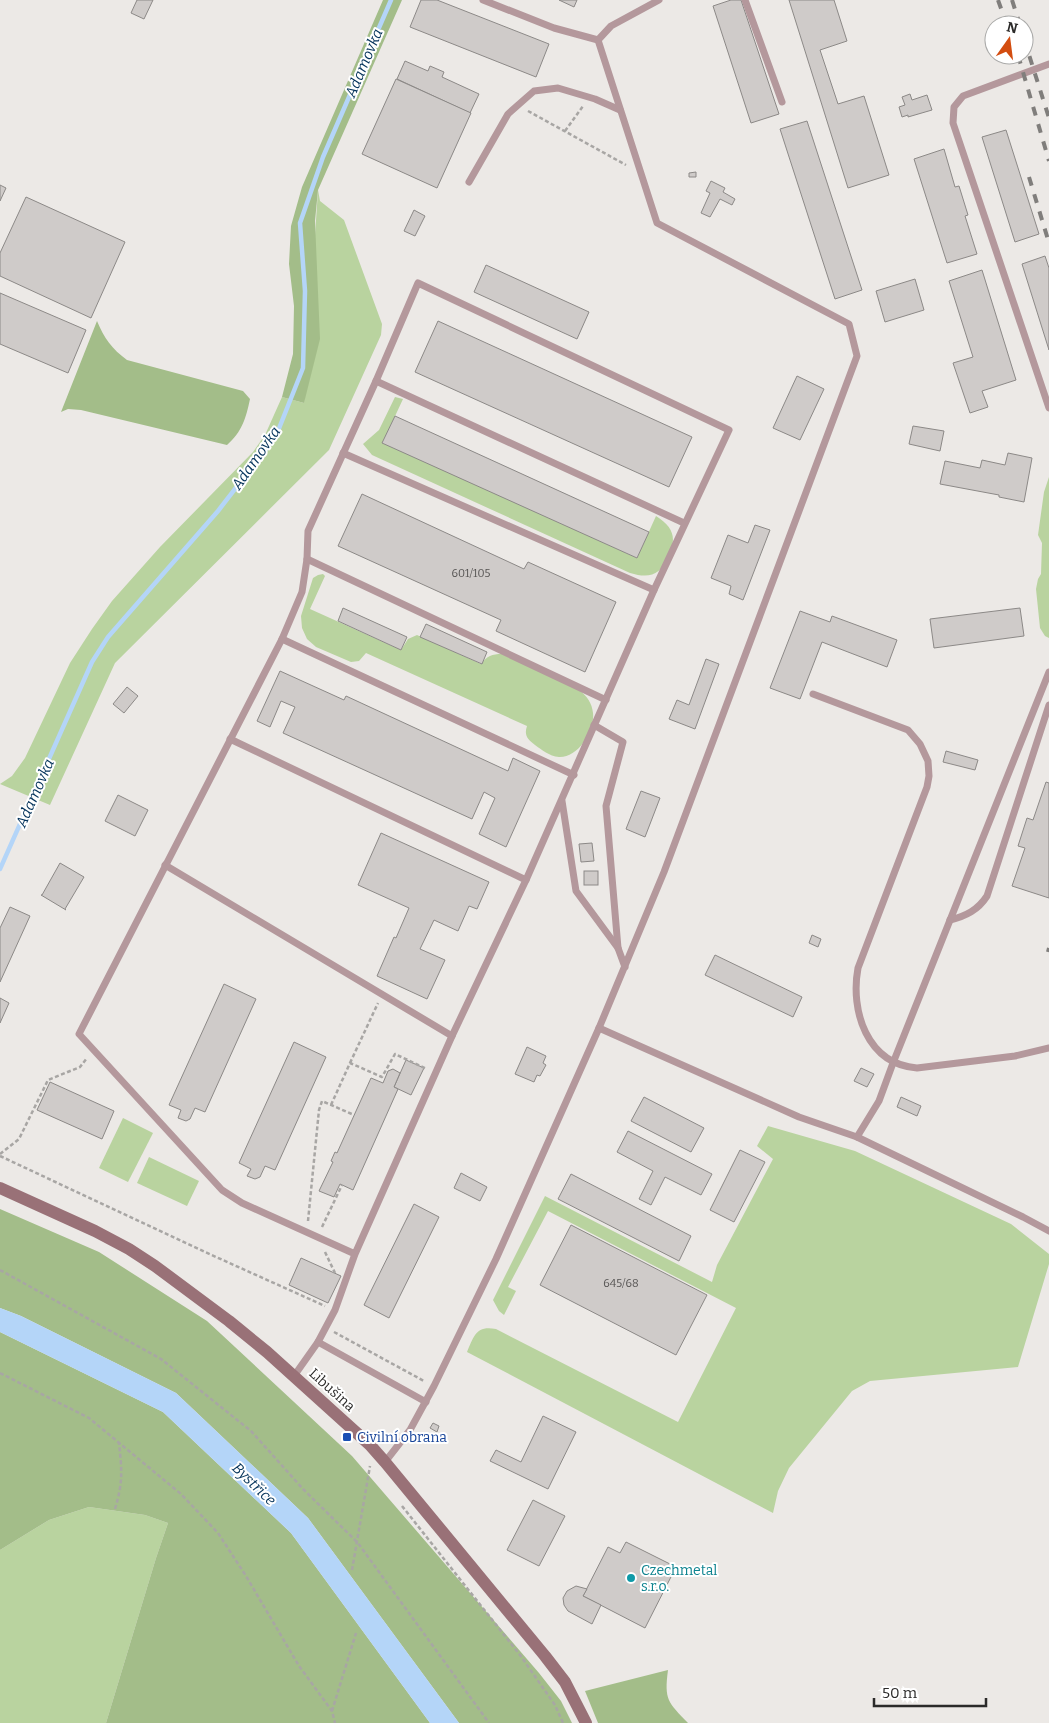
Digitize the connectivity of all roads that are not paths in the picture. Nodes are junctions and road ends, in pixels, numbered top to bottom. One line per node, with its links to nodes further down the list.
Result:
1 (483, 0): 4 (lane)
2 (659, 0): 4 (lane)
3 (745, 0): 6 (lane)
4 (598, 40): 7 (lane)
5 (1049, 64): 10 (lane)
6 (782, 102)
7 (620, 110): 8 (lane); 28 (lane)
8 (470, 182)
9 (376, 380): 11 (lane); 12 (lane); 12 (lane)
10 (1049, 408)
11 (343, 453): 13 (lane); 14 (lane)
12 (684, 523): 14 (lane)
13 (307, 559): 15 (lane); 18 (lane)
14 (654, 590): 18 (lane)
15 (282, 639): 21 (lane); 22 (lane)
16 (1049, 672): 26 (lane)
17 (813, 694): 32 (lane)
18 (606, 700): 20 (lane)
19 (1049, 705): 26 (lane)
20 (594, 725): 22 (lane); 27 (lane)
21 (230, 739): 24 (lane); 25 (lane)
22 (574, 775): 23 (lane)
23 (562, 800): 25 (lane); 27 (lane)
24 (165, 864): 30 (lane); 36 (lane)
25 (526, 880): 30 (lane)
26 (950, 920): 32 (lane)
27 (618, 948): 28 (lane)
28 (625, 967): 29 (lane)
29 (600, 1028): 33 (lane); 39 (lane)
30 (452, 1036): 36 (lane)
31 (1049, 1048): 32 (lane)
32 (893, 1063): 33 (lane)
33 (856, 1137): 35 (lane)
34 (0, 1188): 38 (street, Libušina)
35 (1049, 1231)
36 (354, 1254): 37 (lane)
37 (318, 1342): 38 (lane); 39 (lane)
38 (294, 1376): 40 (street, Libušina)
39 (426, 1402): 40 (lane)
40 (385, 1462): 41 (street, Libušina)
41 (586, 1723)

